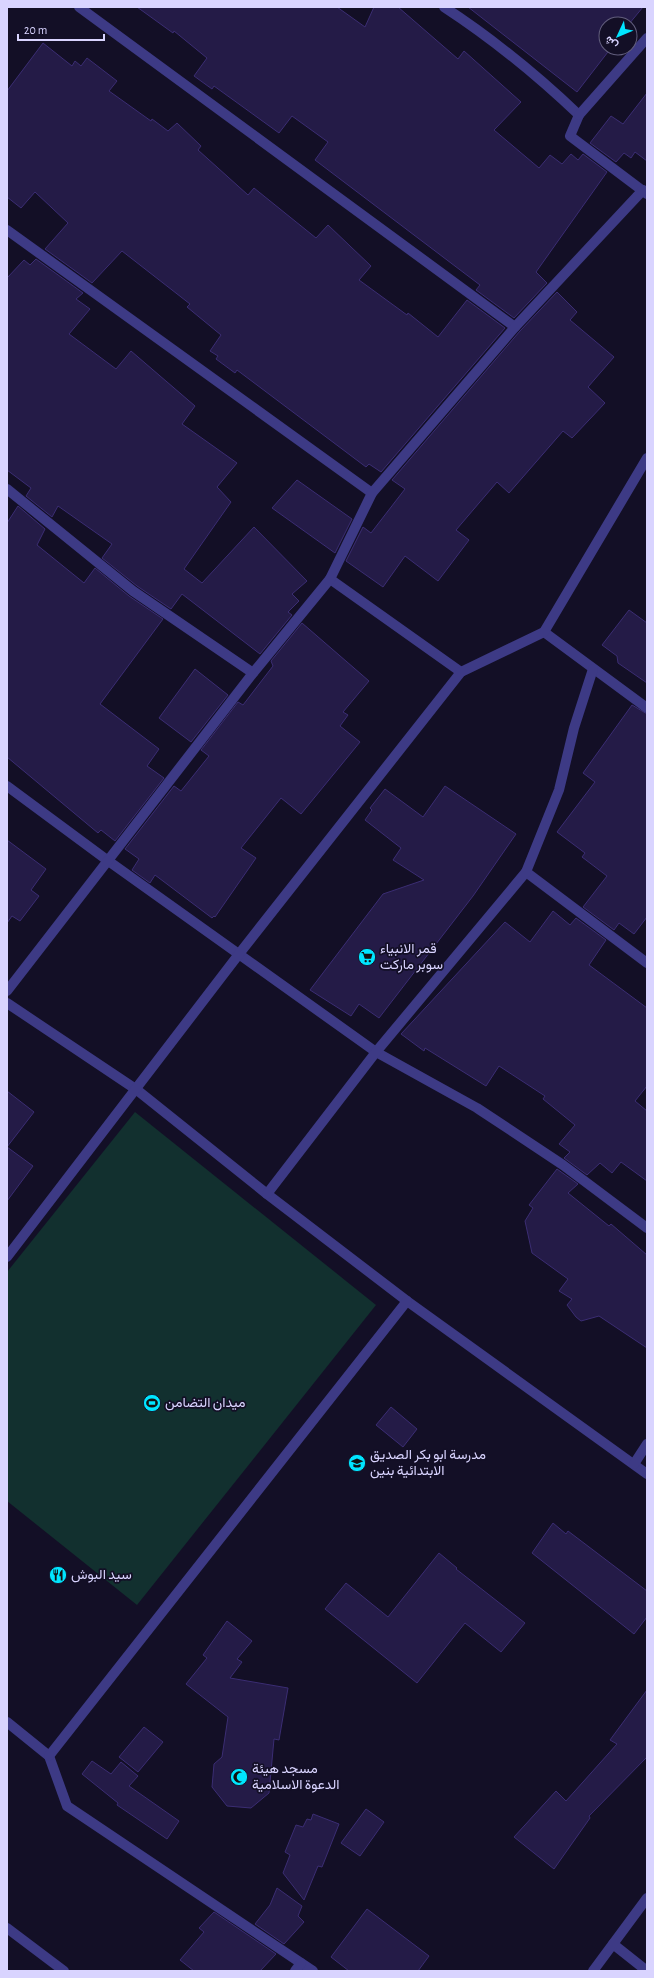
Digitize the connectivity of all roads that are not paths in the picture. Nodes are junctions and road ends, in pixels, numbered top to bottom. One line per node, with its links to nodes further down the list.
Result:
1 (79, 7): 7 (street)
2 (444, 7): 4 (street)
3 (647, 38): 4 (street)
4 (579, 115): 5 (street)
5 (645, 192): 7 (street)
6 (7, 230): 10 (street)
7 (515, 327): 10 (street)
8 (647, 458): 12 (street)
9 (7, 489): 15 (street)
10 (372, 493): 11 (street)
11 (330, 579): 14 (street); 15 (street)
12 (544, 632): 13 (street); 14 (street)
13 (593, 670): 16 (street); 19 (street)
14 (460, 672): 20 (street)
15 (253, 673): 18 (street)
16 (647, 708)
17 (7, 786): 18 (street)
18 (107, 860): 20 (street); 22 (street)
19 (526, 872): 21 (street); 24 (street)
20 (240, 954): 24 (street); 25 (street)
21 (647, 963)
22 (7, 991)
23 (7, 1004): 25 (street)
24 (376, 1052): 26 (street); 27 (street)
25 (137, 1090): 26 (street); 28 (street)
26 (267, 1194): 29 (street)
27 (647, 1228)
28 (7, 1257)
29 (408, 1301): 31 (street); 34 (street)
30 (647, 1444): 31 (street)
31 (634, 1464): 32 (street)
32 (647, 1474)
33 (7, 1722): 34 (street)
34 (49, 1756): 38 (street)
35 (647, 1898): 37 (street)
36 (7, 1928): 39 (street)
37 (612, 1944): 41 (street); 42 (street)
38 (298, 1967): 40 (street)
39 (64, 1971)
40 (313, 1971)
41 (593, 1971)
42 (647, 1971)

